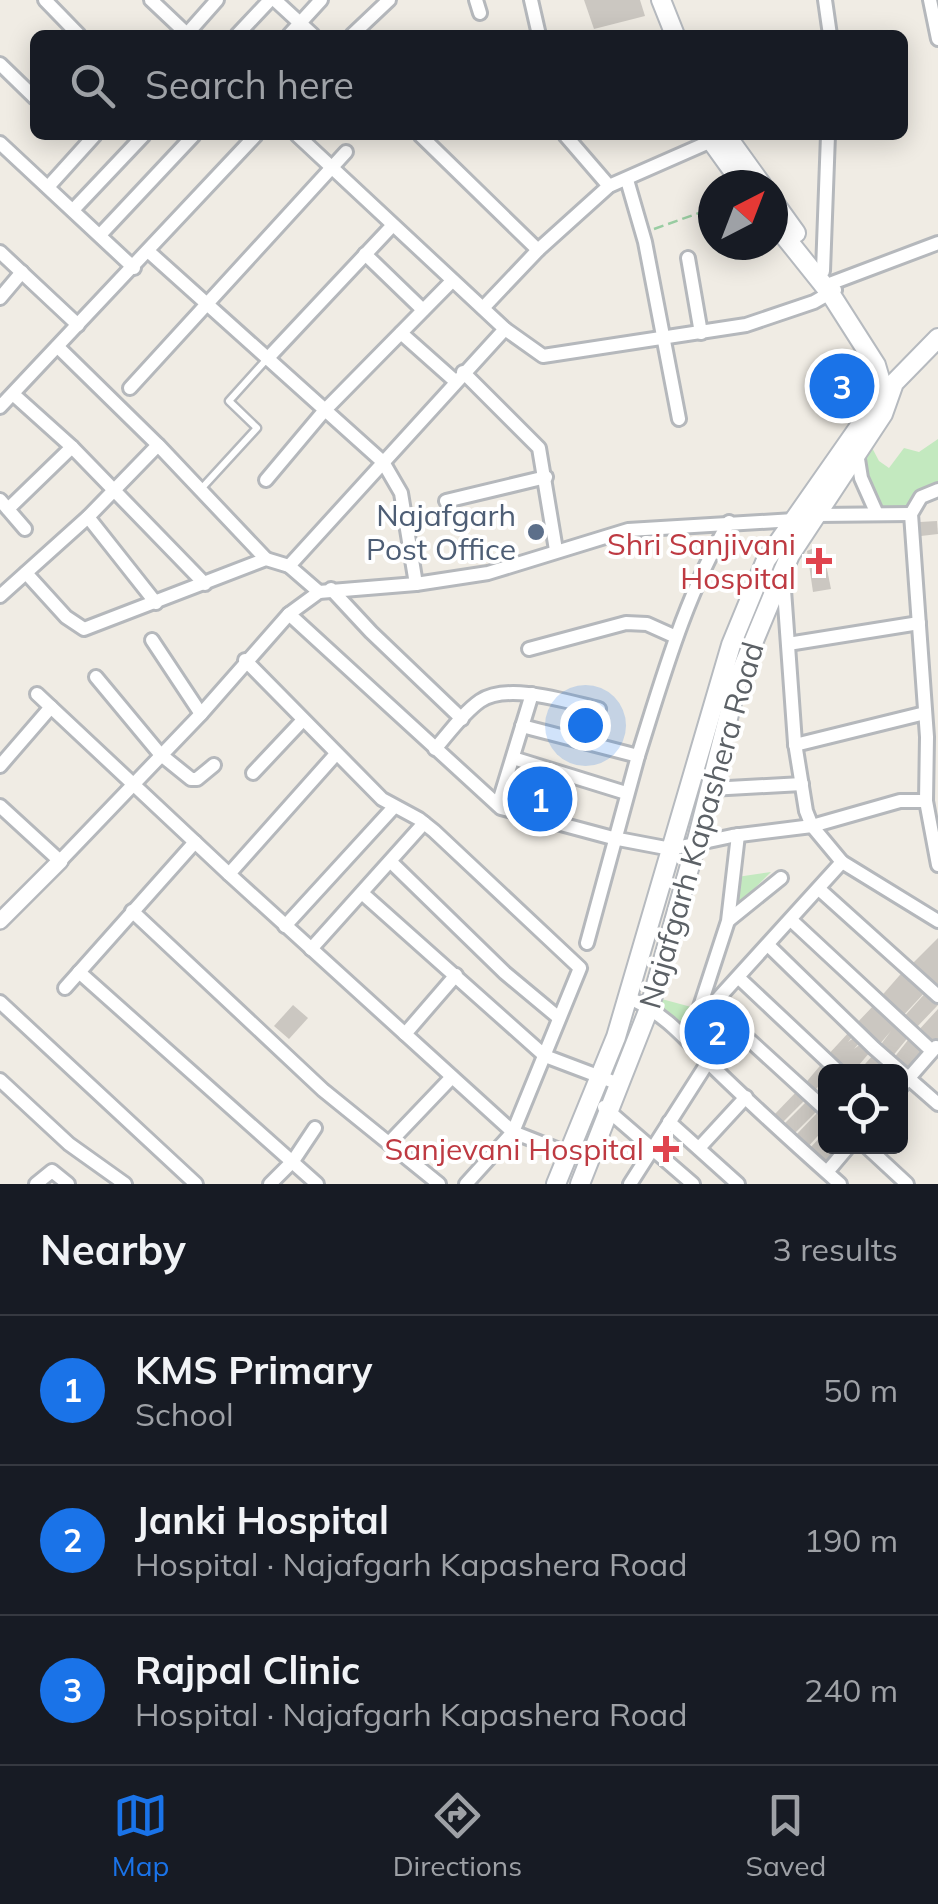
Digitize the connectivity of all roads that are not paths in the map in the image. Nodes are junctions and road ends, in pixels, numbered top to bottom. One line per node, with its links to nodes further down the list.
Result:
1 (44, 0): 14 (street)
2 (151, 0): 15 (street)
3 (217, 0): 16 (street)
4 (272, 0): 13 (street); 17 (street)
5 (321, 0): 13 (street)
6 (389, 0): 20 (street)
7 (531, 0): 21 (street)
8 (648, 0): 22 (main road)
9 (660, 0): 23 (main road)
10 (825, 0): 24 (street)
11 (930, 0): 12 (street)
12 (936, 20): 25 (street)
13 (300, 23): 18 (street); 19 (street)
14 (74, 30)
15 (182, 30)
16 (190, 30)
17 (242, 30)
18 (293, 30)
19 (308, 30)
20 (357, 30)
21 (539, 30)
22 (660, 30)
23 (672, 30)
24 (829, 30)
25 (938, 39)
26 (0, 64): 27 (street)
27 (30, 93)
28 (78, 140): 41 (street)
29 (91, 140): 41 (street)
30 (139, 140): 49 (street)
31 (189, 140): 52 (street)
32 (251, 140): 56 (street)
33 (302, 140): 43 (street)
34 (425, 140): 55 (street)
35 (569, 140): 47 (street)
36 (711, 140): 46 (street)
37 (719, 140): 44 (main road)
38 (720, 140): 45 (main road)
39 (828, 140): 63 (street)
40 (0, 143): 48 (street)
41 (85, 147): 48 (street)
42 (346, 152): 43 (street)
43 (332, 167): 51 (street); 65 (street)
44 (736, 170)
45 (748, 170)
46 (627, 180): 47 (street); 72 (street)
47 (609, 186): 55 (street)
48 (48, 187): 49 (street)
49 (73, 210): 52 (street)
50 (788, 223): 63 (main road)
51 (392, 226): 58 (street); 62 (street)
52 (100, 235): 60 (street)
53 (788, 238): 63 (main road)
54 (938, 243): 63 (street)
55 (538, 250): 66 (street)
56 (148, 251): 60 (street); 65 (street)
57 (0, 252): 61 (street)
58 (365, 254): 67 (street); 75 (street)
59 (688, 258): 71 (street)
60 (134, 268): 68 (street)
61 (22, 272): 64 (street); 68 (street)
62 (452, 281): 66 (street); 67 (street)
63 (830, 284): 71 (street); 77 (main road)
64 (0, 298)
65 (206, 304): 75 (street); 78 (street)
66 (482, 308): 69 (street)
67 (423, 310): 70 (street)
68 (78, 325): 74 (street)
69 (504, 329): 72 (street); 76 (street)
70 (401, 333): 76 (street); 80 (street)
71 (701, 333): 72 (street)
72 (666, 336): 81 (street)
73 (938, 338): 77 (main road)
74 (58, 347): 79 (street); 82 (street)
75 (267, 358): 80 (street); 90 (lane)
76 (459, 377): 85 (street); 86 (street)
77 (887, 383): 84 (main road, Najafgarh Kapashera Road); 97 (main road, Najafgarh Kapashera Road)
78 (130, 388)
79 (5, 399): 83 (street)
80 (324, 411): 85 (street); 87 (street)
81 (679, 419)
82 (158, 445): 88 (street); 90 (street)
83 (72, 447): 88 (street); 92 (street)
84 (857, 453): 93 (main road, Najafgarh Kapashera Road); 94 (street)
85 (383, 462): 102 (street); 106 (street)
86 (546, 478): 91 (street); 100 (street)
87 (266, 480)
88 (115, 490): 96 (street); 105 (street)
89 (938, 490): 95 (street)
90 (199, 491): 101 (street)
91 (446, 500)
92 (4, 504): 99 (street)
93 (818, 514): 94 (street); 103 (main road, Najafgarh Kapashera Road)
94 (878, 514): 95 (street)
95 (912, 514): 111 (street)
96 (88, 516): 104 (street); 109 (street)
97 (794, 520): 98 (street); 153 (main road, Najafgarh Kapashera Road)
98 (730, 522): 100 (street); 112 (street)
99 (25, 528)
100 (556, 550): 106 (street)
101 (266, 560): 102 (street); 105 (street)
102 (288, 566): 107 (street)
103 (782, 571): 114 (street); 141 (main road, Najafgarh Kapashera Road)
104 (26, 572): 108 (street); 109 (street)
105 (205, 584): 109 (street)
106 (416, 584): 107 (street)
107 (325, 590): 110 (street); 126 (street)
108 (0, 596)
109 (156, 603)
110 (289, 614): 118 (street); 131 (street)
111 (919, 623): 114 (street); 117 (street)
112 (676, 637): 115 (street); 134 (street)
113 (152, 640): 125 (street)
114 (788, 644): 130 (street)
115 (528, 649)
116 (938, 653): 117 (street)
117 (921, 654): 124 (street)
118 (246, 660): 125 (street); 127 (street)
119 (96, 677): 132 (street)
120 (37, 694): 122 (street)
121 (532, 694): 123 (street); 126 (street); 128 (street)
122 (51, 707): 136 (street); 139 (street)
123 (599, 710)
124 (926, 713): 129 (street); 130 (street)
125 (201, 714): 132 (street)
126 (462, 719): 131 (street)
127 (302, 720): 133 (street); 138 (street)
128 (522, 726): 134 (street); 135 (street)
129 (933, 737): 143 (street)
130 (795, 745): 140 (street)
131 (435, 748): 145 (street)
132 (160, 754): 137 (street); 139 (street)
133 (336, 754): 146 (street); 158 (street)
134 (638, 756): 142 (street)
135 (512, 758): 142 (street); 145 (street)
136 (0, 766)
137 (214, 766)
138 (253, 773)
139 (134, 783): 151 (street); 154 (street)
140 (802, 784): 141 (street); 148 (street)
141 (710, 790): 152 (main road, Najafgarh Kapashera Road)
142 (626, 792): 150 (street)
143 (926, 801): 148 (street); 157 (street)
144 (0, 806): 154 (street)
145 (498, 806): 150 (street)
146 (394, 807): 147 (street); 167 (street)
147 (424, 823): 155 (street); 180 (street)
148 (812, 826): 149 (street); 156 (street)
149 (738, 836): 152 (street); 165 (street)
150 (613, 838): 153 (street); 168 (street)
151 (195, 842): 158 (street); 162 (street)
152 (696, 844): 153 (street); 178 (main road, Najafgarh Kapashera Road)
153 (671, 849): 176 (main road, Najafgarh Kapashera Road)
154 (60, 861): 164 (street)
155 (391, 862): 161 (street); 180 (street)
156 (842, 862): 160 (street); 166 (street)
157 (938, 865)
158 (229, 874): 167 (street)
159 (780, 878): 165 (street)
160 (820, 889): 163 (street); 175 (street)
161 (362, 893): 170 (street); 172 (street)
162 (132, 911): 171 (street); 202 (street)
163 (791, 920): 169 (street); 183 (street)
164 (0, 921)
165 (728, 921): 181 (street)
166 (938, 921)
167 (285, 926): 170 (street)
168 (587, 943)
169 (768, 945): 173 (street); 187 (street)
170 (311, 949): 182 (street)
171 (79, 972): 174 (street); 208 (street)
172 (456, 975): 182 (street); 184 (street)
173 (739, 978): 179 (street); 186 (street)
174 (66, 988)
175 (938, 996)
176 (628, 997): 178 (street); 189 (main road, Najafgarh Kapashera Road)
177 (0, 1002): 214 (street)
178 (650, 1006): 181 (street); 192 (main road, Najafgarh Kapashera Road)
179 (714, 1008): 181 (street); 196 (street)
180 (559, 1018): 184 (street)
181 (689, 1031): 185 (street)
182 (405, 1034): 188 (street)
183 (935, 1048): 191 (street)
184 (545, 1056): 189 (street); 201 (street)
185 (708, 1062): 194 (street); 199 (street)
186 (830, 1064)
187 (885, 1064)
188 (452, 1076): 201 (street); 202 (street)
189 (600, 1076): 192 (street); 195 (main road, Najafgarh Kapashera Road)
190 (0, 1080): 213 (street)
191 (908, 1080)
192 (620, 1084): 198 (main road, Najafgarh Kapashera Road)
193 (908, 1086): 197 (street)
194 (746, 1097): 204 (street); 209 (street)
195 (590, 1102): 198 (street); 205 (main road, Najafgarh Kapashera Road)
196 (818, 1103)
197 (938, 1104)
198 (610, 1109): 203 (street); 220 (main road, Najafgarh Kapashera Road)
199 (669, 1122): 203 (street); 204 (street)
200 (315, 1128): 208 (street)
201 (513, 1132): 205 (street); 218 (street)
202 (389, 1143): 217 (street)
203 (652, 1147): 210 (street); 221 (street)
204 (699, 1148): 222 (street)
205 (569, 1154): 219 (main road, Najafgarh Kapashera Road)
206 (842, 1154): 209 (street)
207 (875, 1154): 224 (street)
208 (292, 1161): 215 (street); 216 (street)
209 (826, 1172): 223 (street)
210 (633, 1183)
211 (36, 1184): 212 (street)
212 (68, 1184)
213 (125, 1184)
214 (196, 1184)
215 (270, 1184)
216 (317, 1184)
217 (439, 1184)
218 (466, 1184)
219 (556, 1184)
220 (580, 1184)
221 (692, 1184)
222 (738, 1184)
223 (840, 1184)
224 (908, 1184)

